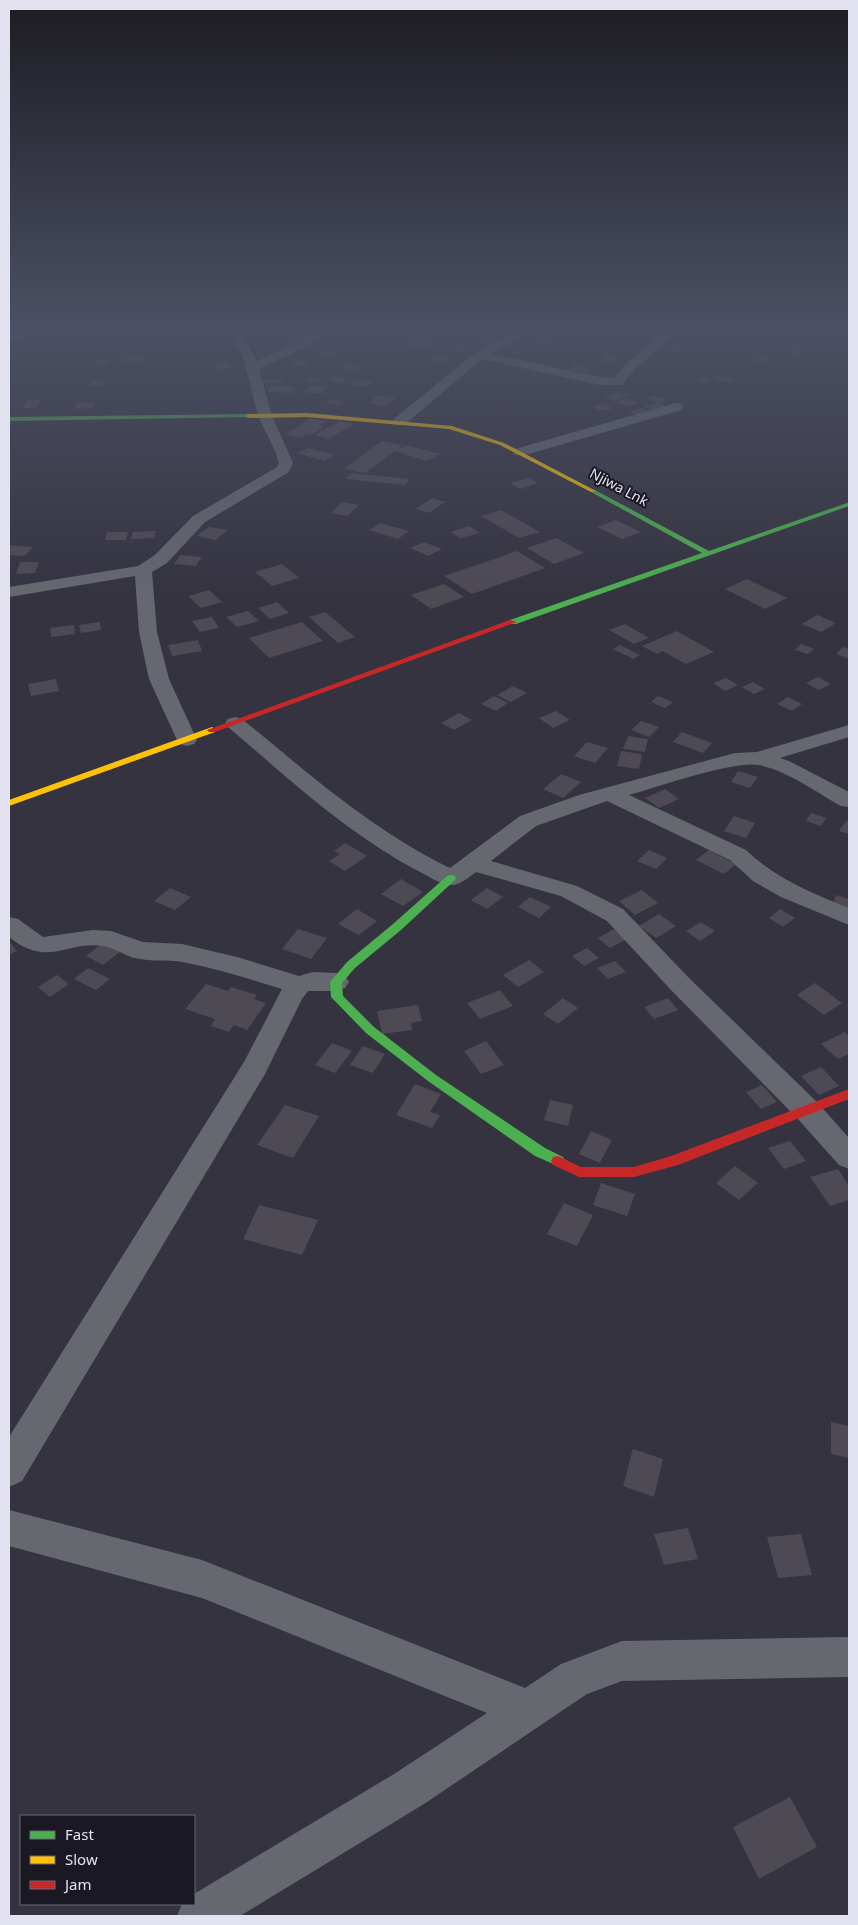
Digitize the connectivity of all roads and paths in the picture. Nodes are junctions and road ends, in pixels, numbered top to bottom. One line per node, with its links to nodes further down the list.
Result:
1 (409, 415): 5 (street)
2 (649, 415): 6 (street)
3 (265, 416): 4 (main road, Njiwa Lnk); 5 (main road, Njiwa Lnk); 9 (street)
4 (9, 419)
5 (400, 422): 6 (main road, Njiwa Lnk)
6 (520, 452): 8 (main road, Njiwa Lnk)
7 (849, 504): 8 (main road)
8 (709, 554): 11 (main road)
9 (143, 570): 10 (street); 13 (street)
10 (9, 592)
11 (235, 723): 13 (main road); 19 (street)
12 (849, 731): 14 (street)
13 (188, 740): 17 (main road)
14 (758, 758): 15 (street); 16 (street)
15 (610, 794): 18 (street); 20 (street)
16 (849, 801)
17 (9, 803)
18 (473, 864): 19 (street); 25 (street)
19 (451, 878): 22 (main road)
20 (849, 916)
21 (9, 925): 23 (street)
22 (336, 982): 23 (street); 25 (main road)
23 (299, 985): 27 (street)
24 (849, 1094): 25 (main road)
25 (807, 1110): 26 (street)
26 (849, 1157)
27 (9, 1468)
28 (9, 1528): 30 (street)
29 (849, 1657): 30 (street)
30 (528, 1709): 31 (street)
31 (199, 1916)

